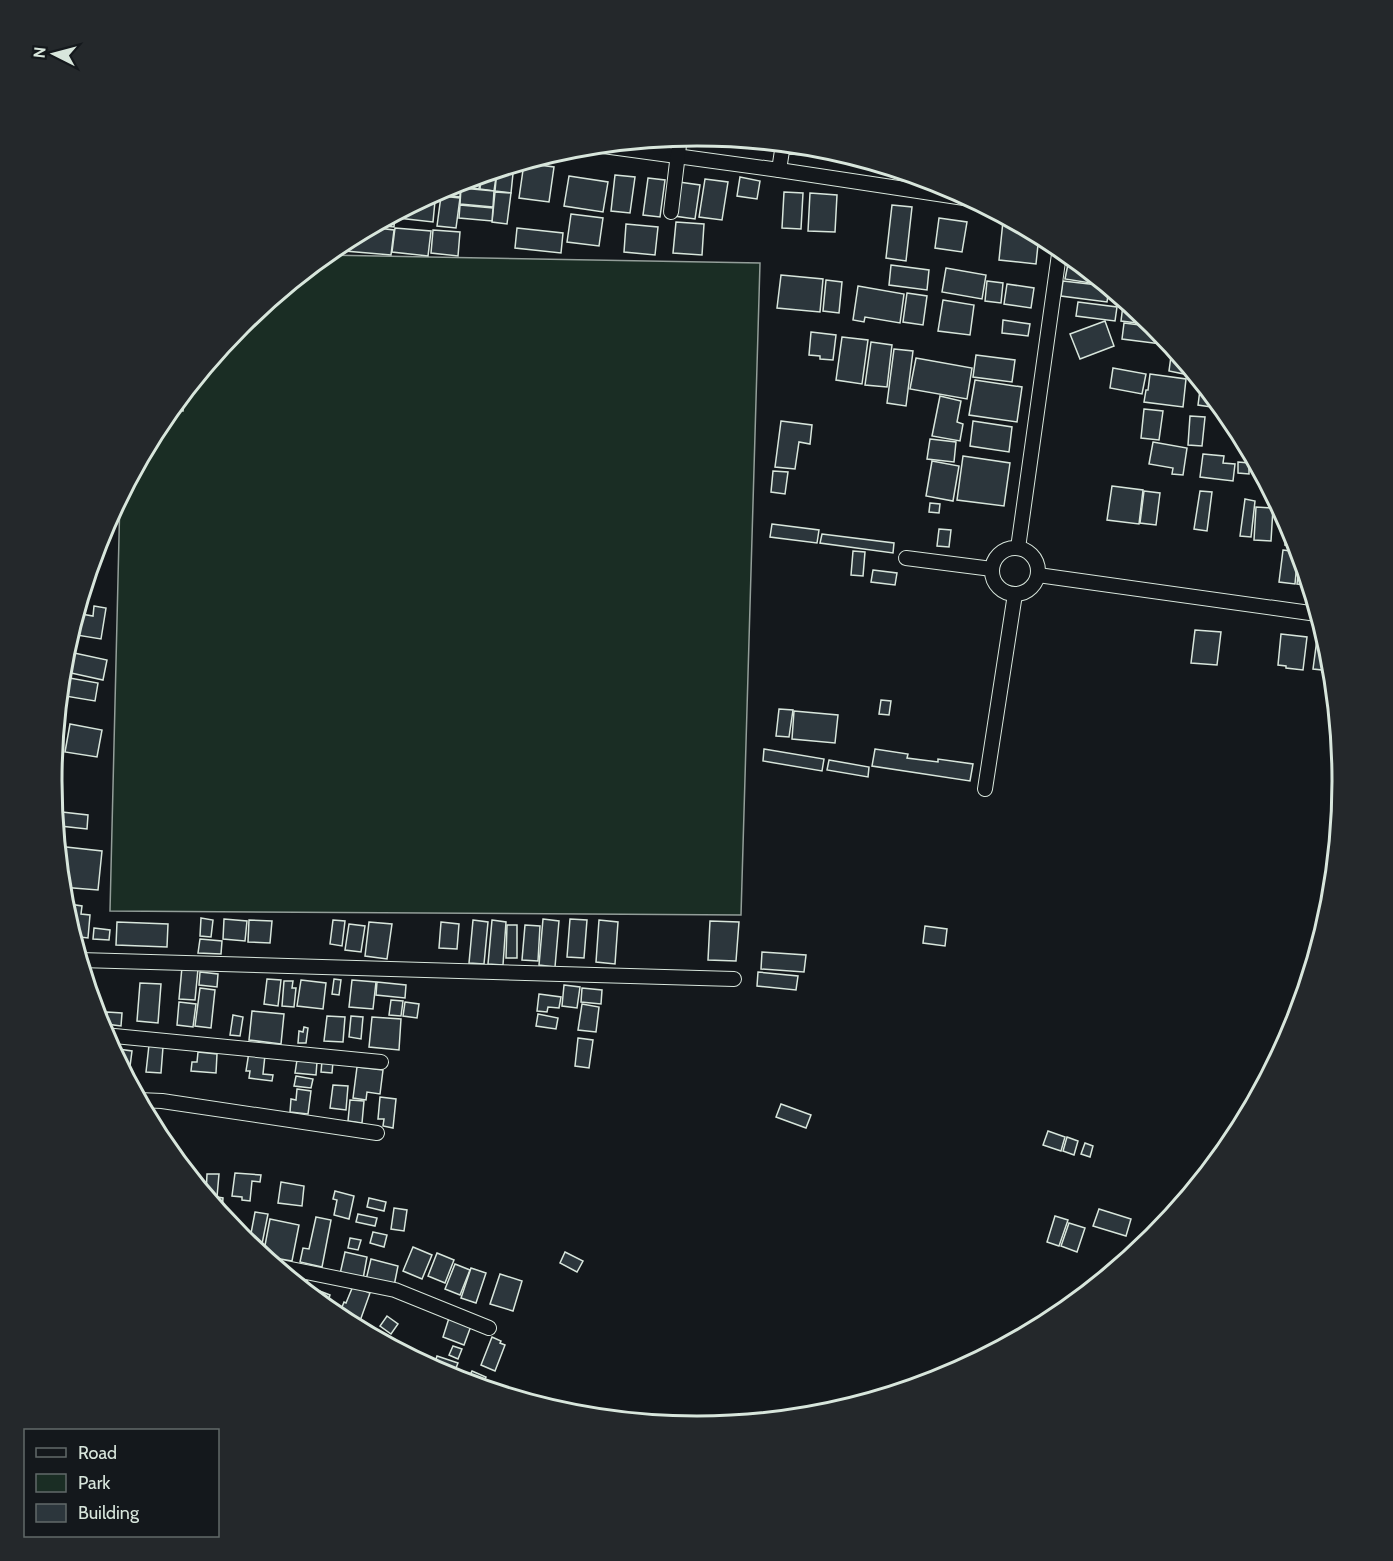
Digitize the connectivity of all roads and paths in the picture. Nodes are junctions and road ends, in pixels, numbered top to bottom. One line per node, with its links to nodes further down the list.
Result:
1 (679, 146): 4 (street)
2 (631, 149): 4 (street)
3 (782, 151): 5 (street)
4 (678, 155): 5 (street); 7 (street)
5 (779, 170): 6 (street)
6 (941, 194)
7 (671, 213)
8 (1058, 260): 9 (street)
9 (1018, 548): 11 (street); 12 (street)
10 (906, 558): 11 (street)
11 (992, 568): 13 (street)
12 (1038, 575): 13 (street); 14 (street)
13 (1015, 594): 15 (street)
14 (1309, 613)
15 (985, 789)
16 (88, 960): 17 (street)
17 (734, 979)
18 (116, 1036): 19 (street)
19 (381, 1062)
20 (149, 1100): 21 (street)
21 (377, 1133)
22 (292, 1269): 23 (street)
23 (489, 1328)

